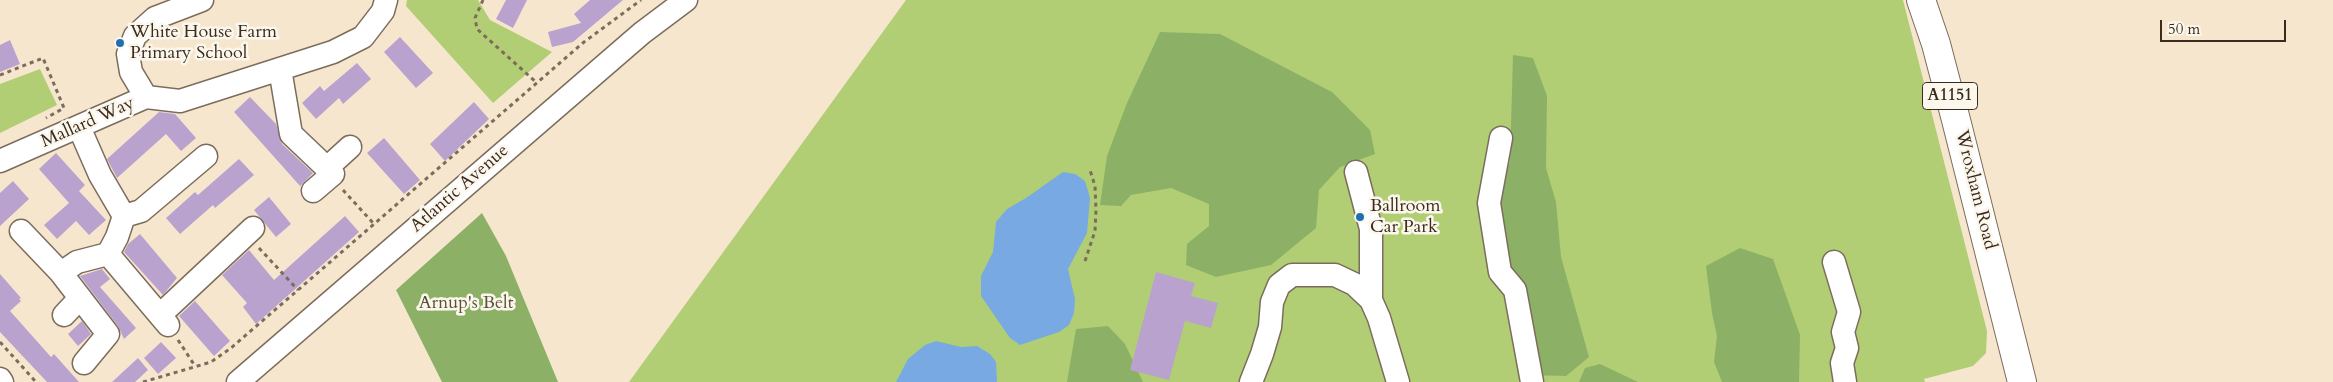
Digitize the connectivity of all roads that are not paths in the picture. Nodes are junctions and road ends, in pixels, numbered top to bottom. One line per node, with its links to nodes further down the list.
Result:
1 (202, 0): 6 (street)
2 (386, 0): 5 (street, Mallard Way)
3 (686, 0): 26 (street, Atlantic Avenue)
4 (1921, 0): 25 (main road, Wroxham Road / A1151)
5 (280, 69): 6 (street, Mallard Way); 12 (street)
6 (146, 97): 7 (street, Mallard Way)
7 (79, 127): 11 (street, Mallard Way); 15 (street)
8 (1501, 138): 29 (street)
9 (350, 147): 12 (street)
10 (206, 156): 15 (street)
11 (0, 161)
12 (329, 172): 14 (street)
13 (1356, 172): 22 (street)
14 (314, 191)
15 (124, 216): 18 (street)
16 (21, 231): 20 (street)
17 (250, 231): 18 (street)
18 (108, 254): 20 (street)
19 (1834, 262): 30 (street)
20 (61, 273): 21 (street)
21 (80, 298): 23 (street); 24 (street)
22 (1372, 300): 27 (street); 28 (street)
23 (64, 315)
24 (84, 363)
25 (2017, 380)
26 (238, 382)
27 (1251, 382)
28 (1398, 382)
29 (1532, 382)
30 (1845, 382)

